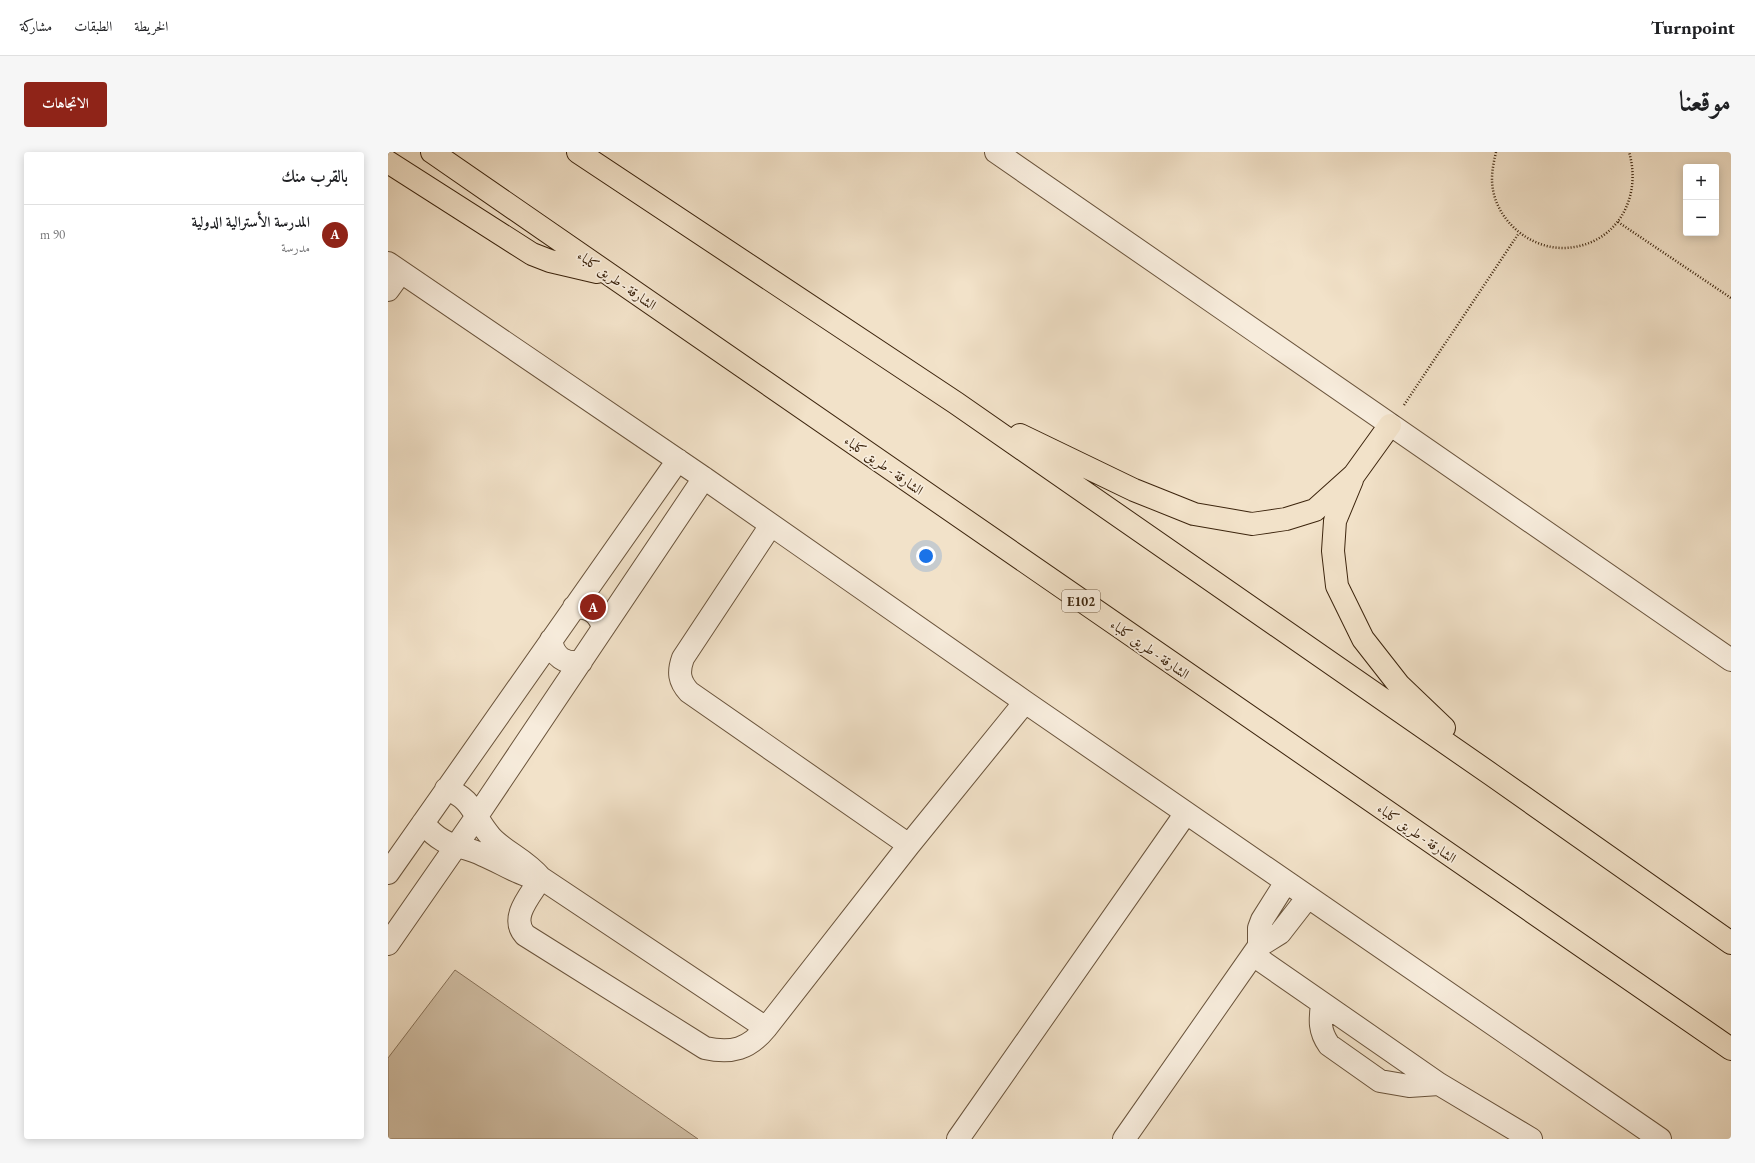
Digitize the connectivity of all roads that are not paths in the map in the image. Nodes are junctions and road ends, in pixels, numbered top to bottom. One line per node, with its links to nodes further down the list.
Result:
1 (432, 152): 6 (highway, الشارقة - طريق كلباء / E102)
2 (578, 152): 8 (highway)
3 (996, 152): 9 (street)
4 (388, 162): 6 (highway)
5 (394, 267): 7 (street); 10 (street)
6 (610, 275): 36 (highway, الشارقة - طريق كلباء / E102)
7 (388, 290)
8 (956, 403): 11 (highway); 20 (highway)
9 (1390, 425): 11 (highway); 17 (street)
10 (678, 460): 12 (street); 14 (street)
11 (1354, 475): 20 (highway)
12 (704, 478): 13 (street); 15 (street)
13 (771, 525): 19 (street); 25 (street)
14 (574, 607): 15 (street); 16 (street)
15 (603, 628): 18 (street)
16 (551, 640): 18 (street); 21 (street)
17 (1731, 660)
18 (581, 662): 23 (street)
19 (1025, 702): 22 (street); 25 (street)
20 (1492, 775): 31 (highway)
21 (446, 789): 23 (street); 24 (street)
22 (1186, 813): 29 (street); 38 (street)
23 (477, 816): 26 (street); 28 (street)
24 (423, 823): 26 (street); 27 (street)
25 (909, 845): 35 (street)
26 (456, 847): 28 (street); 32 (street)
27 (388, 873)
28 (541, 878): 35 (street); 35 (street)
29 (1286, 882): 30 (street); 33 (street)
30 (1308, 897): 33 (street); 41 (street)
31 (1731, 943)
32 (388, 944)
33 (1256, 951): 34 (street); 39 (street)
34 (1322, 1004): 37 (street); 37 (street)
35 (766, 1028)
36 (1731, 1049)
37 (1439, 1084): 40 (street)
38 (958, 1139)
39 (1124, 1139)
40 (1531, 1139)
41 (1660, 1139)

